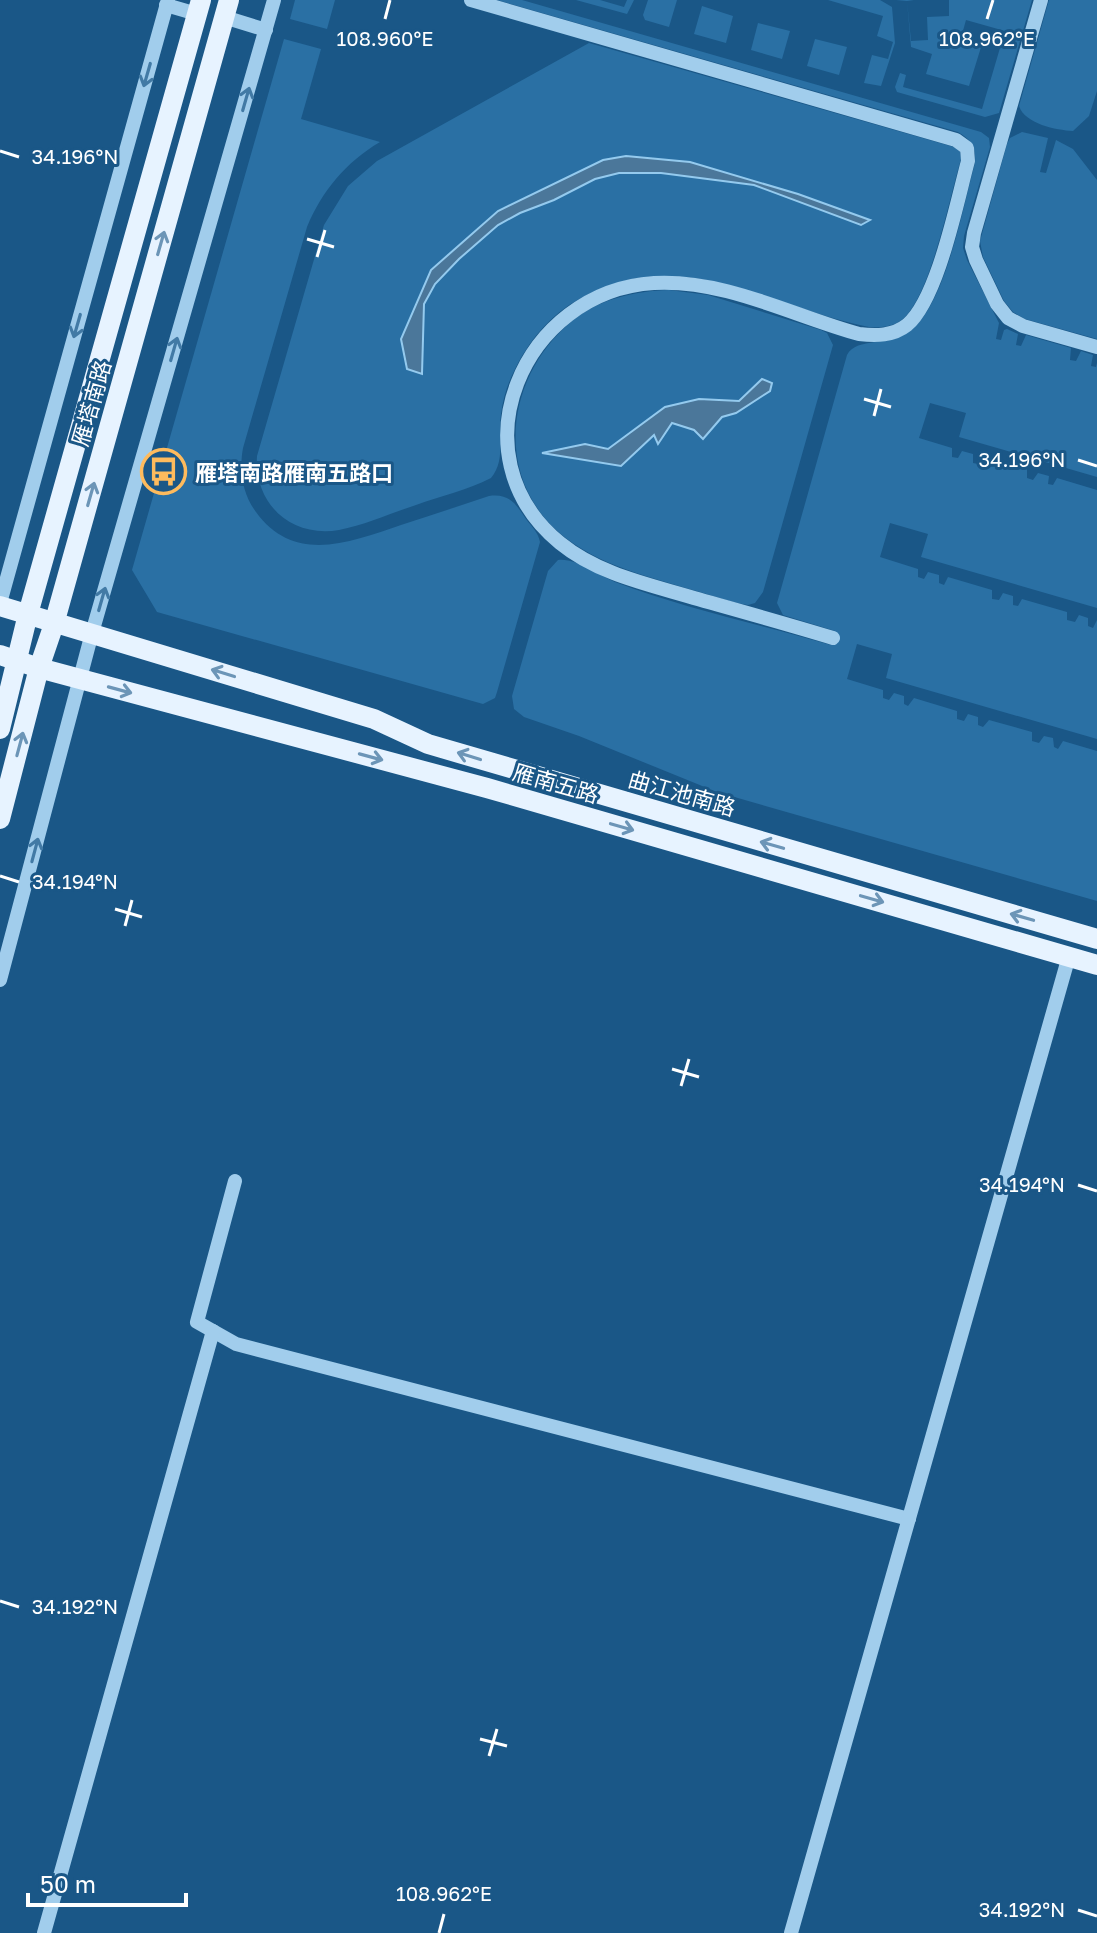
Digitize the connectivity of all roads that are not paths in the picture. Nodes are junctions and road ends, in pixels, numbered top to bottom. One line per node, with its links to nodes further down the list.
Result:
1 (274, 0): 7 (street)
2 (471, 0): 13 (street)
3 (1041, 0): 8 (street)
4 (167, 3): 5 (street); 9 (street, one-way to 9)
5 (199, 7): 10 (main road, 雁塔南路)
6 (226, 8): 7 (street); 11 (main road, 雁塔南路, one-way to 6)
7 (266, 30): 12 (street, one-way to 7)
8 (1097, 347)
9 (0, 604): 10 (main road)
10 (28, 614): 11 (main road, 曲江池南路); 14 (main road, 雁塔南路)
11 (54, 624): 12 (main road, 曲江池南路); 15 (main road, 雁塔南路)
12 (92, 633): 16 (street); 19 (main road, 曲江池南路, one-way to 12)
13 (833, 638)
14 (9, 658): 15 (main road, 雁南五路); 17 (main road, 雁塔南路)
15 (39, 668): 16 (main road, 雁南五路); 18 (main road, 雁塔南路, one-way to 15)
16 (80, 680): 20 (main road, 雁南五路, one-way to 20); 22 (street, one-way to 16)
17 (0, 729)
18 (0, 819)
19 (1097, 939)
20 (1069, 956): 21 (main road, 雁南五路); 25 (street)
21 (1097, 965)
22 (0, 980)
23 (235, 1181): 24 (street)
24 (213, 1331): 25 (street); 26 (street)
25 (909, 1519): 27 (street)
26 (44, 1933)
27 (791, 1933)

